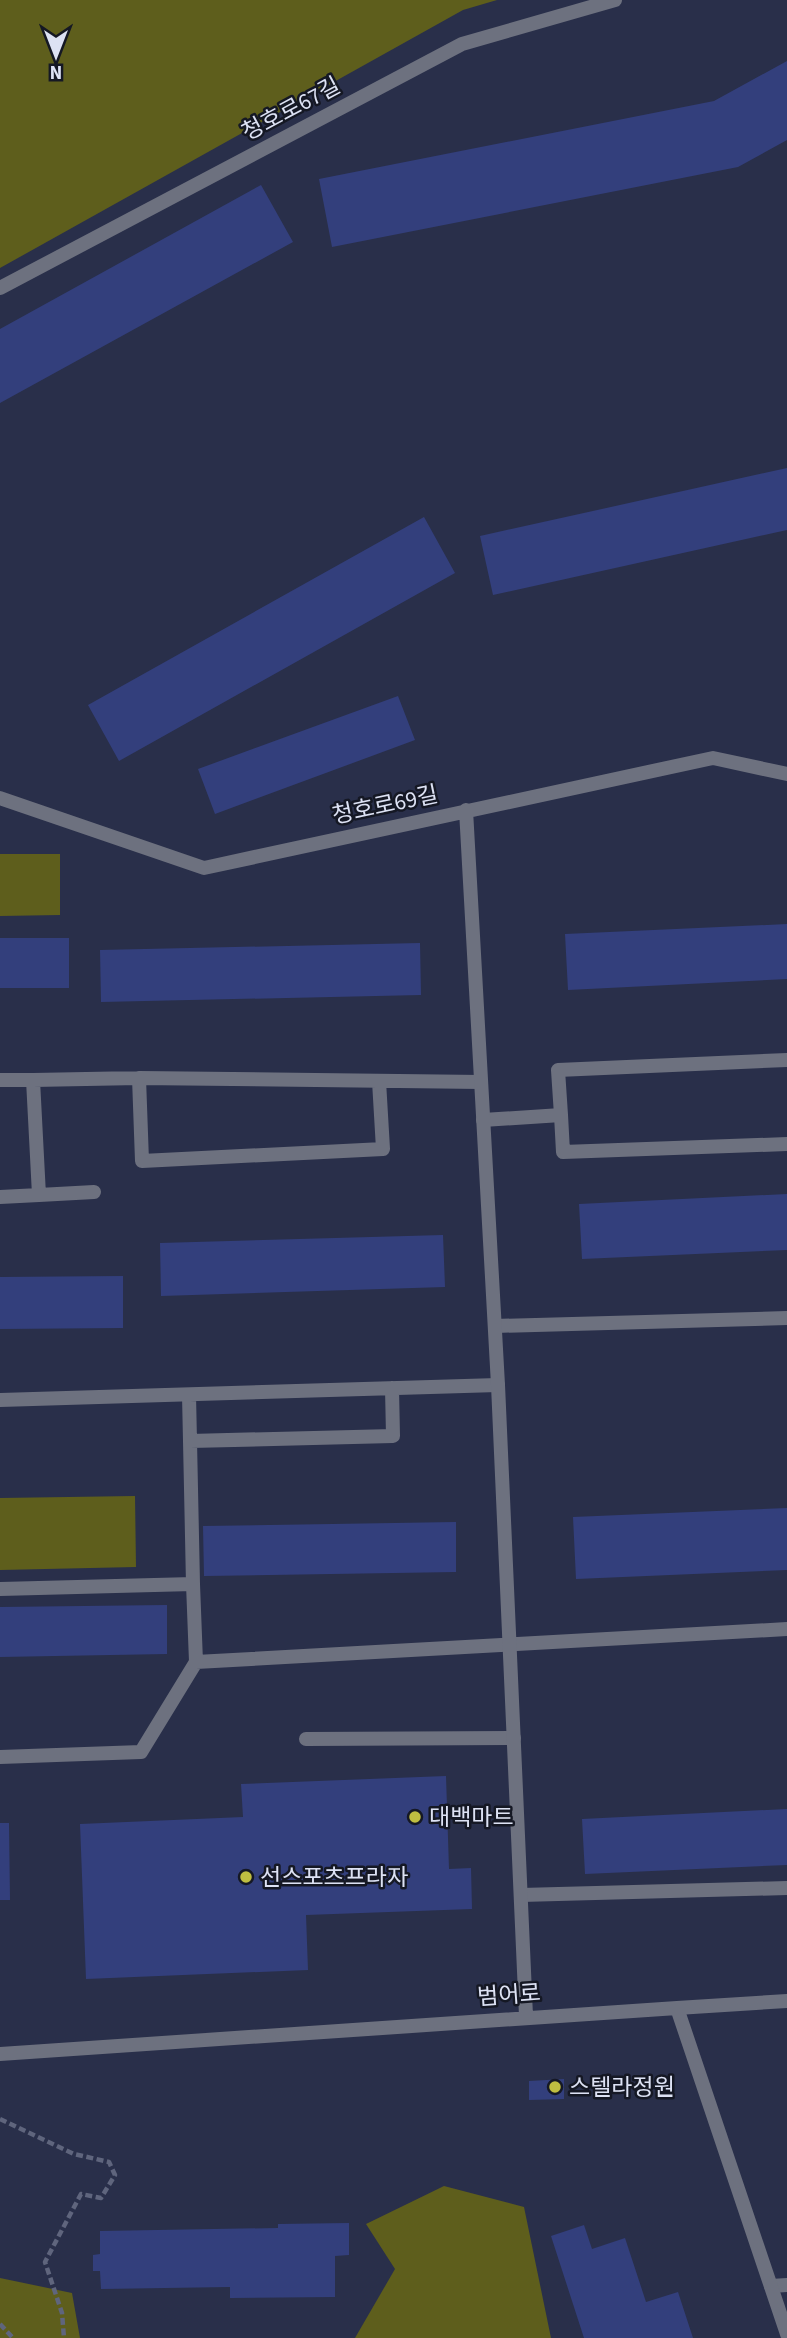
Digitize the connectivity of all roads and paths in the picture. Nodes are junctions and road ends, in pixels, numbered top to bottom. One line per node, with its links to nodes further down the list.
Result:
1 (615, 0): 2 (street, 청호로67길)
2 (0, 288)
3 (787, 774): 5 (street, 청호로69길)
4 (0, 798): 5 (street, 청호로69길)
5 (466, 810): 11 (street)
6 (787, 1060): 12 (street)
7 (139, 1078): 9 (street); 10 (street); 10 (street)
8 (0, 1080): 9 (street)
9 (33, 1080): 16 (street)
10 (379, 1081): 11 (street)
11 (481, 1082): 13 (street)
12 (561, 1115): 13 (street); 14 (street)
13 (483, 1120): 19 (street)
14 (787, 1144)
15 (94, 1192): 16 (street)
16 (39, 1195): 17 (street)
17 (0, 1197)
18 (787, 1318): 19 (street)
19 (495, 1326): 20 (street)
20 (498, 1384): 21 (street); 28 (street)
21 (392, 1388): 22 (street); 24 (street)
22 (189, 1395): 23 (street); 24 (street)
23 (0, 1401)
24 (190, 1441): 25 (street)
25 (193, 1584): 26 (street); 29 (street)
26 (0, 1589)
27 (787, 1629): 28 (street)
28 (509, 1642): 29 (street); 30 (street)
29 (196, 1662): 32 (street)
30 (514, 1738): 31 (street); 34 (street)
31 (306, 1739)
32 (0, 1757)
33 (787, 1888): 34 (street)
34 (521, 1895): 37 (street)
35 (787, 2001): 36 (street, 범어로)
36 (677, 2008): 37 (street, 범어로); 41 (street)
37 (526, 2016): 38 (street, 범어로)
38 (0, 2054)
39 (0, 2119): 45 (path)
40 (787, 2285): 41 (street)
41 (771, 2286): 43 (street)
42 (0, 2324): 44 (path)
43 (787, 2334)
44 (13, 2338)
45 (64, 2338)

